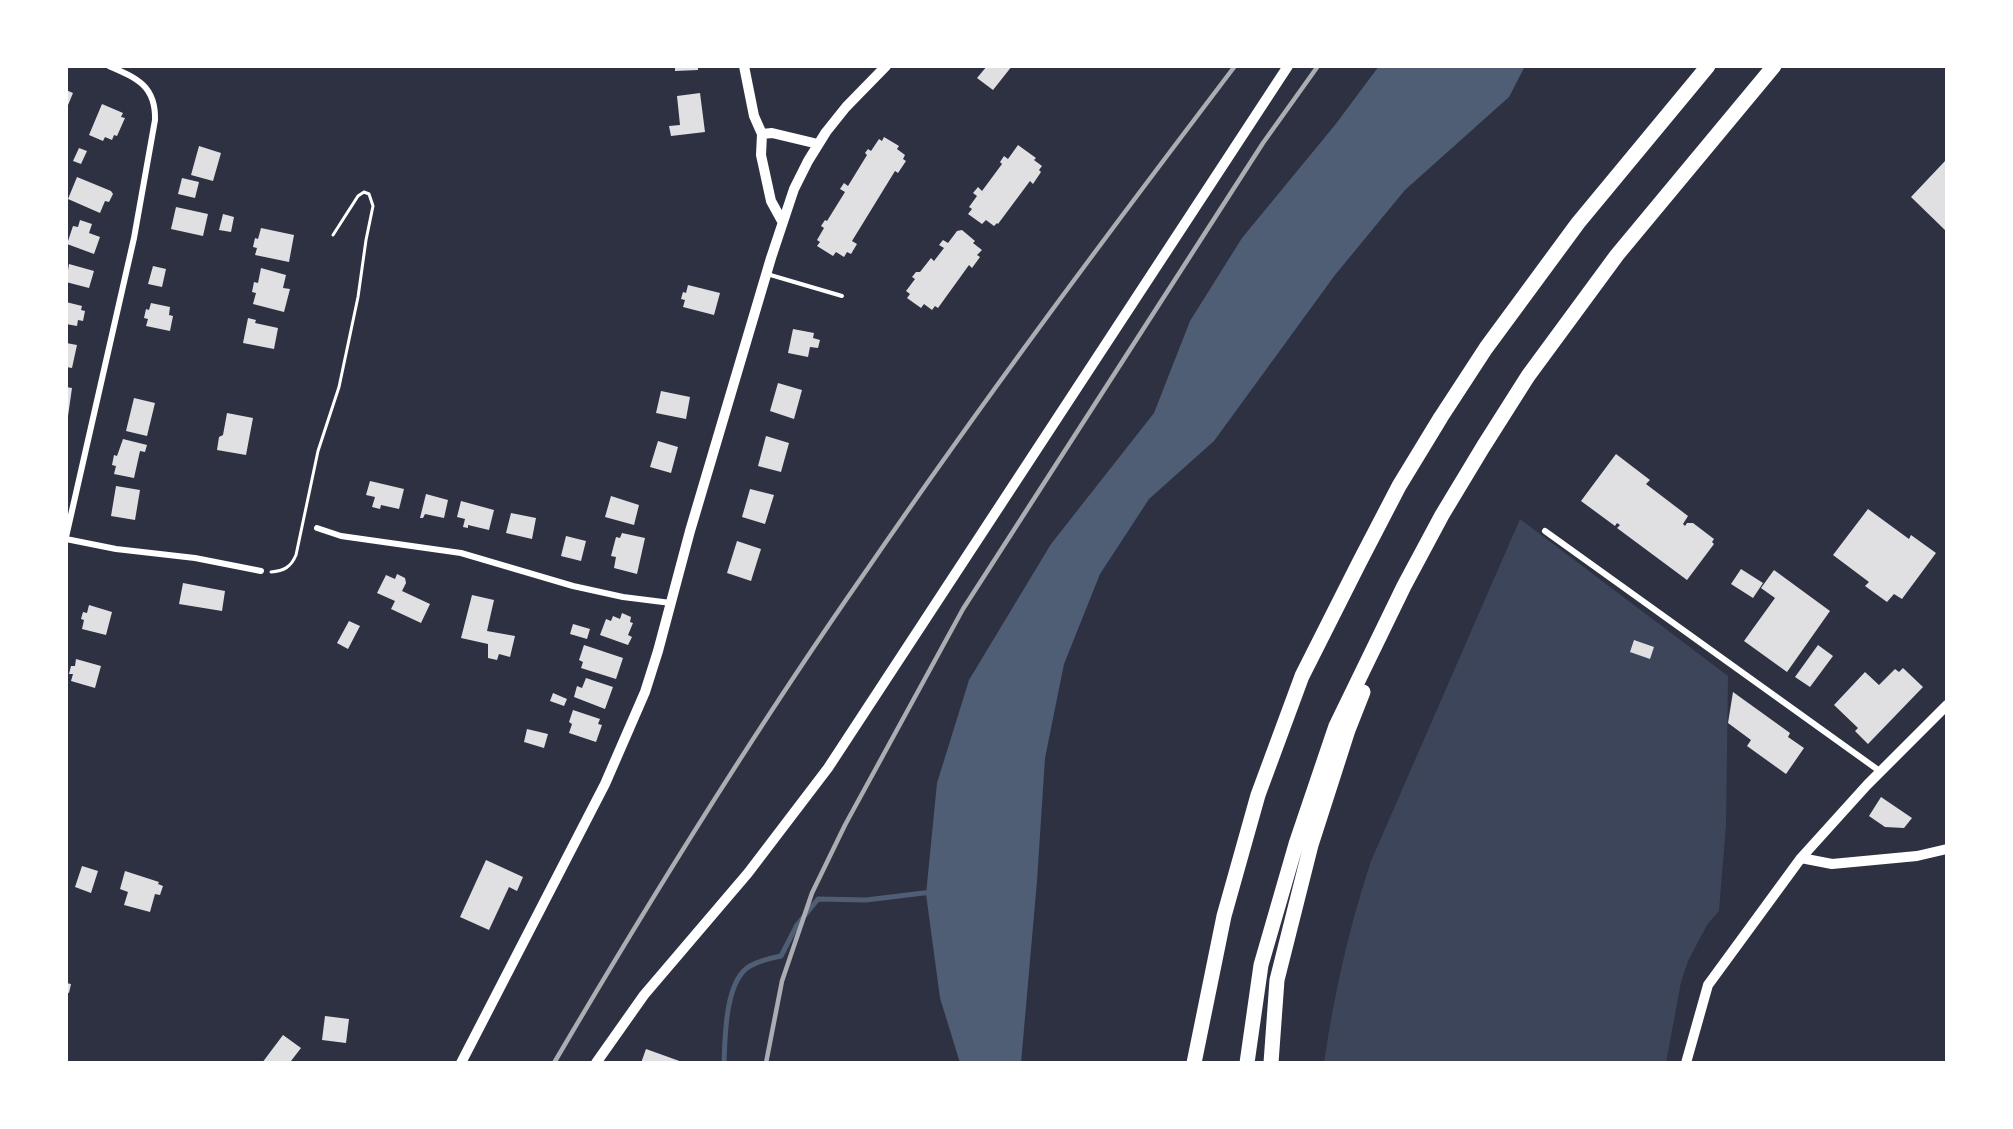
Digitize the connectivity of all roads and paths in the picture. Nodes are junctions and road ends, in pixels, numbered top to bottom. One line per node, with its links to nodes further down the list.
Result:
1 (109, 66): 15 (street)
2 (744, 66): 7 (main road)
3 (886, 66): 8 (main road)
4 (1288, 66): 24 (main road)
5 (1708, 66): 25 (highway)
6 (1774, 66): 17 (highway)
7 (762, 134): 8 (main road); 9 (main road)
8 (818, 144): 9 (main road)
9 (782, 221): 11 (main road)
10 (333, 235): 16 (path)
11 (766, 274): 12 (lane); 18 (main road)
12 (842, 296)
13 (317, 528): 18 (street)
14 (1545, 531): 20 (street)
15 (66, 538): 16 (street)
16 (261, 571)
17 (1404, 586): 26 (highway); 27 (highway)
18 (671, 603): 23 (main road)
19 (1947, 705): 20 (main road)
20 (1881, 772): 22 (main road)
21 (1947, 849): 22 (main road)
22 (1801, 858): 28 (main road)
23 (461, 1063)
24 (596, 1063)
25 (1194, 1063)
26 (1246, 1063)
27 (1271, 1063)
28 (1686, 1063)

